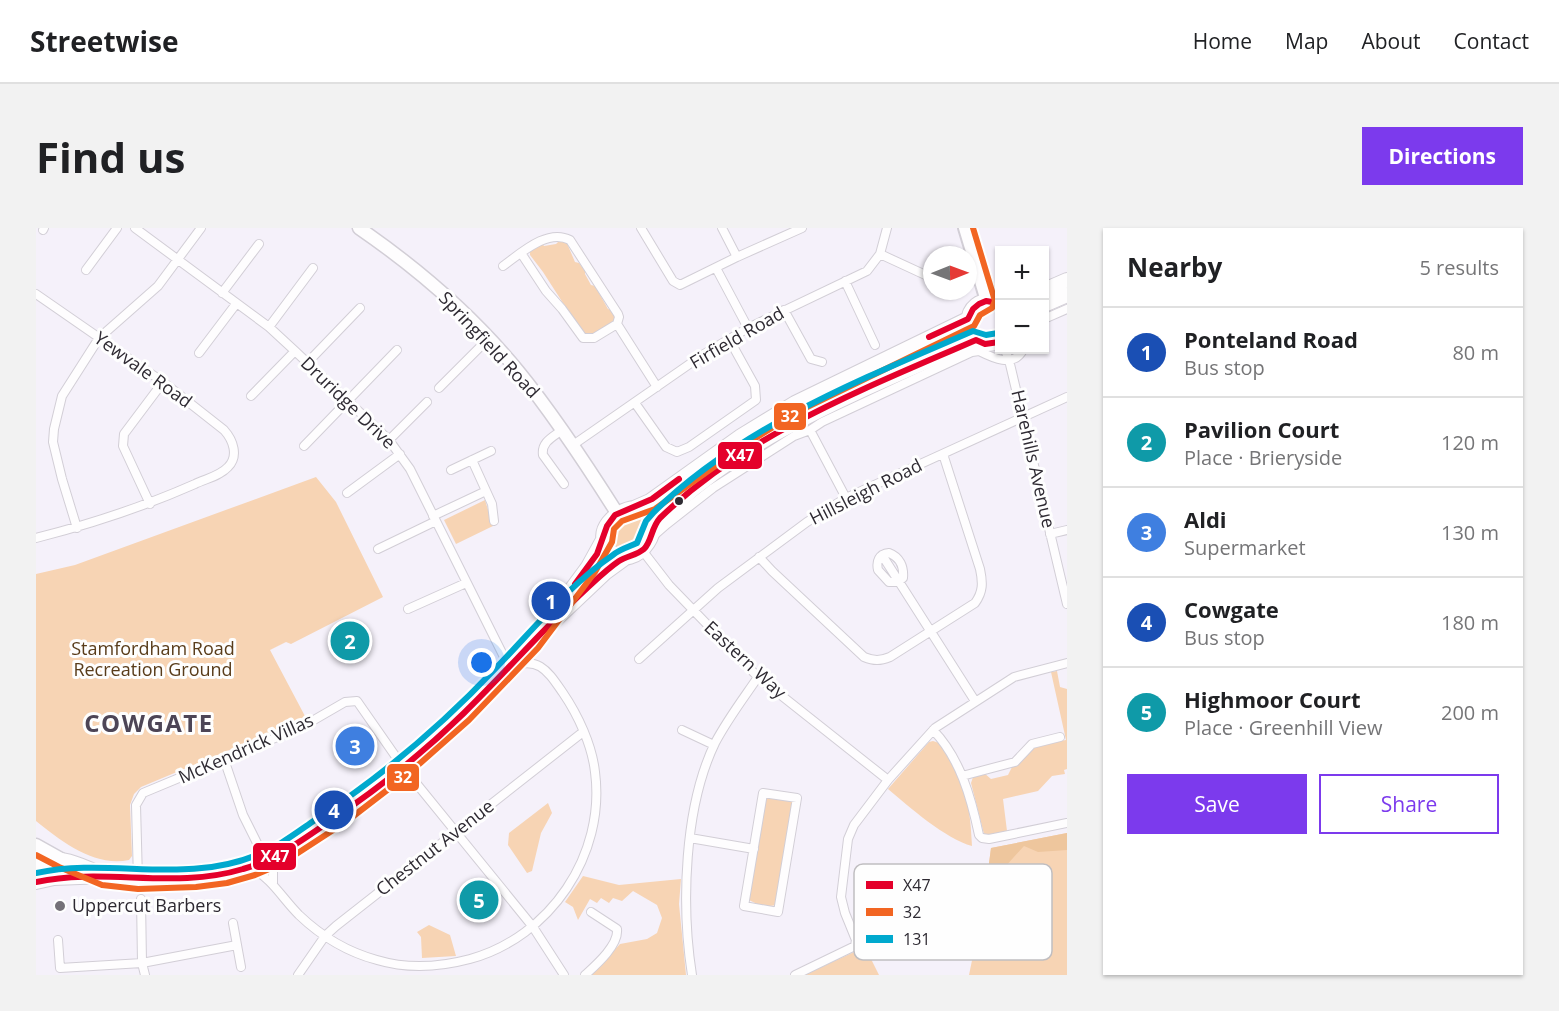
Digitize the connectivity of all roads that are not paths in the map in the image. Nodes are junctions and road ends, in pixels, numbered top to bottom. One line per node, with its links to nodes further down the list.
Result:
1 (117, 228): 18 (street)
2 (135, 228): 14 (street, Druridge Drive)
3 (201, 228): 14 (street)
4 (359, 228): 38 (main road, Springfield Road)
5 (641, 228): 17 (street)
6 (722, 228): 13 (street)
7 (802, 228): 13 (street)
8 (887, 228): 12 (street)
9 (964, 228): 26 (street)
10 (259, 244): 23 (street)
11 (521, 253): 15 (street); 34 (street); 34 (street)
12 (880, 254): 19 (street); 21 (street, Firfield Road)
13 (737, 257): 17 (street)
14 (177, 260): 23 (street, Druridge Drive); 37 (street)
15 (503, 266)
16 (313, 268): 35 (street)
17 (716, 268): 36 (street)
18 (86, 270)
19 (923, 274)
20 (1067, 280): 22 (highway)
21 (845, 281): 31 (street, Firfield Road); 42 (street)
22 (1049, 288)
23 (222, 293): 28 (street, Druridge Drive)
24 (36, 294): 37 (street, Yewvale Road)
25 (1067, 295): 27 (highway)
26 (993, 302): 33 (highway)
27 (1049, 303)
28 (236, 304): 35 (street, Druridge Drive); 45 (street)
29 (360, 308): 49 (street)
30 (1067, 309): 32 (street)
31 (784, 310): 36 (street, Firfield Road); 50 (street)
32 (1049, 317)
33 (968, 319): 40 (highway); 75 (highway)
34 (617, 324): 52 (street)
35 (269, 327): 44 (street, Druridge Drive)
36 (748, 328): 39 (street, Firfield Road)
37 (99, 338): 51 (street, Yewvale Road); 79 (street)
38 (488, 339): 53 (street); 60 (main road, Springfield Road)
39 (729, 339): 52 (street, Firfield Road); 58 (street)
40 (976, 340): 41 (highway); 81 (highway)
41 (995, 343)
42 (875, 345)
43 (397, 350): 56 (street)
44 (295, 351): 49 (street, Druridge Drive); 54 (street)
45 (199, 353)
46 (1007, 354): 48 (street, Harehills Avenue)
47 (1020, 354): 48 (street)
48 (1010, 360): 59 (street, Harehills Avenue); 61 (street)
49 (308, 362): 56 (street, Druridge Drive)
50 (822, 362)
51 (163, 382): 74 (street); 74 (street, Yewvale Road)
52 (657, 387): 58 (street, Firfield Road)
53 (439, 388)
54 (252, 396)
55 (1067, 397): 59 (street, Hillsleigh Road)
56 (348, 400): 62 (street, Druridge Drive); 64 (street)
57 (426, 402): 62 (street)
58 (635, 403): 63 (street, Firfield Road)
59 (1023, 417): 67 (street, Hillsleigh Road); 82 (street, Harehills Avenue)
60 (562, 430): 63 (main road, Springfield Road); 70 (street)
61 (810, 430): 73 (street); 81 (street)
62 (390, 440): 66 (street, Druridge Drive)
63 (573, 445): 76 (main road, Springfield Road)
64 (304, 446)
65 (491, 451): 68 (street)
66 (400, 454): 72 (street); 77 (street, Druridge Drive)
67 (943, 454): 73 (street, Hillsleigh Road); 94 (street)
68 (472, 460): 69 (street); 71 (street)
69 (451, 470)
70 (564, 484)
71 (486, 491): 77 (street); 78 (street)
72 (347, 493)
73 (846, 498): 88 (street, Hillsleigh Road)
74 (150, 504): 79 (street)
75 (634, 508): 76 (highway); 81 (highway)
76 (616, 513): 84 (highway)
77 (434, 518): 85 (street); 90 (street, Druridge Drive)
78 (494, 521)
79 (76, 528): 83 (street)
80 (1067, 530): 82 (street)
81 (652, 533): 86 (highway)
82 (1050, 534): 91 (street, Harehills Avenue)
83 (36, 538)
84 (604, 538): 87 (highway); 95 (highway)
85 (378, 549)
86 (642, 550): 87 (highway); 93 (street, Eastern Way)
87 (628, 556): 95 (highway)
88 (759, 556): 93 (street, Hillsleigh Road); 94 (street)
89 (900, 582): 89 (street); 94 (street)
90 (466, 583): 92 (street); 98 (street, Druridge Drive)
91 (1067, 604)
92 (408, 609)
93 (694, 611): 96 (street, Hillsleigh Road); 99 (street, Eastern Way)
94 (931, 631): 100 (street)
95 (531, 643): 98 (highway)
96 (639, 659)
97 (1067, 663): 100 (street)
98 (509, 667): 103 (street); 107 (highway)
99 (758, 677): 105 (street); 109 (street, Eastern Way)
100 (975, 701): 102 (street)
101 (682, 730): 105 (street)
102 (933, 730): 108 (street); 109 (street)
103 (583, 732): 111 (street, Chestnut Avenue); 129 (street)
104 (1060, 737): 108 (street)
105 (714, 744): 112 (street)
106 (224, 759): 107 (street, McKendrick Villas); 114 (street); 123 (street, McKendrick Villas)
107 (403, 767): 111 (street); 116 (highway)
108 (962, 776): 110 (street)
109 (888, 780): 130 (street)
110 (1067, 823)
111 (456, 832): 129 (street); 131 (street, Chestnut Avenue)
112 (690, 838): 115 (street); 142 (street)
113 (36, 845): 117 (main road)
114 (260, 849)
115 (754, 849): 115 (street)
116 (277, 856): 119 (highway); 125 (street)
117 (62, 859): 118 (highway); 121 (highway)
118 (36, 860)
119 (251, 867): 123 (highway); 125 (street)
120 (36, 871): 122 (main road)
121 (105, 876): 122 (highway); 123 (highway)
122 (87, 878): 124 (highway)
123 (138, 880)
124 (36, 882)
125 (273, 883): 131 (street)
126 (141, 899): 135 (street)
127 (591, 912): 141 (street)
128 (232, 923): 133 (street)
129 (533, 927): 137 (street); 140 (street)
130 (854, 935)
131 (325, 936): 137 (street); 139 (street, Chestnut Avenue)
132 (58, 940): 135 (street)
133 (237, 945): 135 (street); 136 (street)
134 (854, 946): 143 (street)
135 (142, 963): 138 (street)
136 (241, 967)
137 (429, 971)
138 (145, 975)
139 (298, 975)
140 (564, 975)
141 (585, 975)
142 (692, 975)
143 (795, 975)

